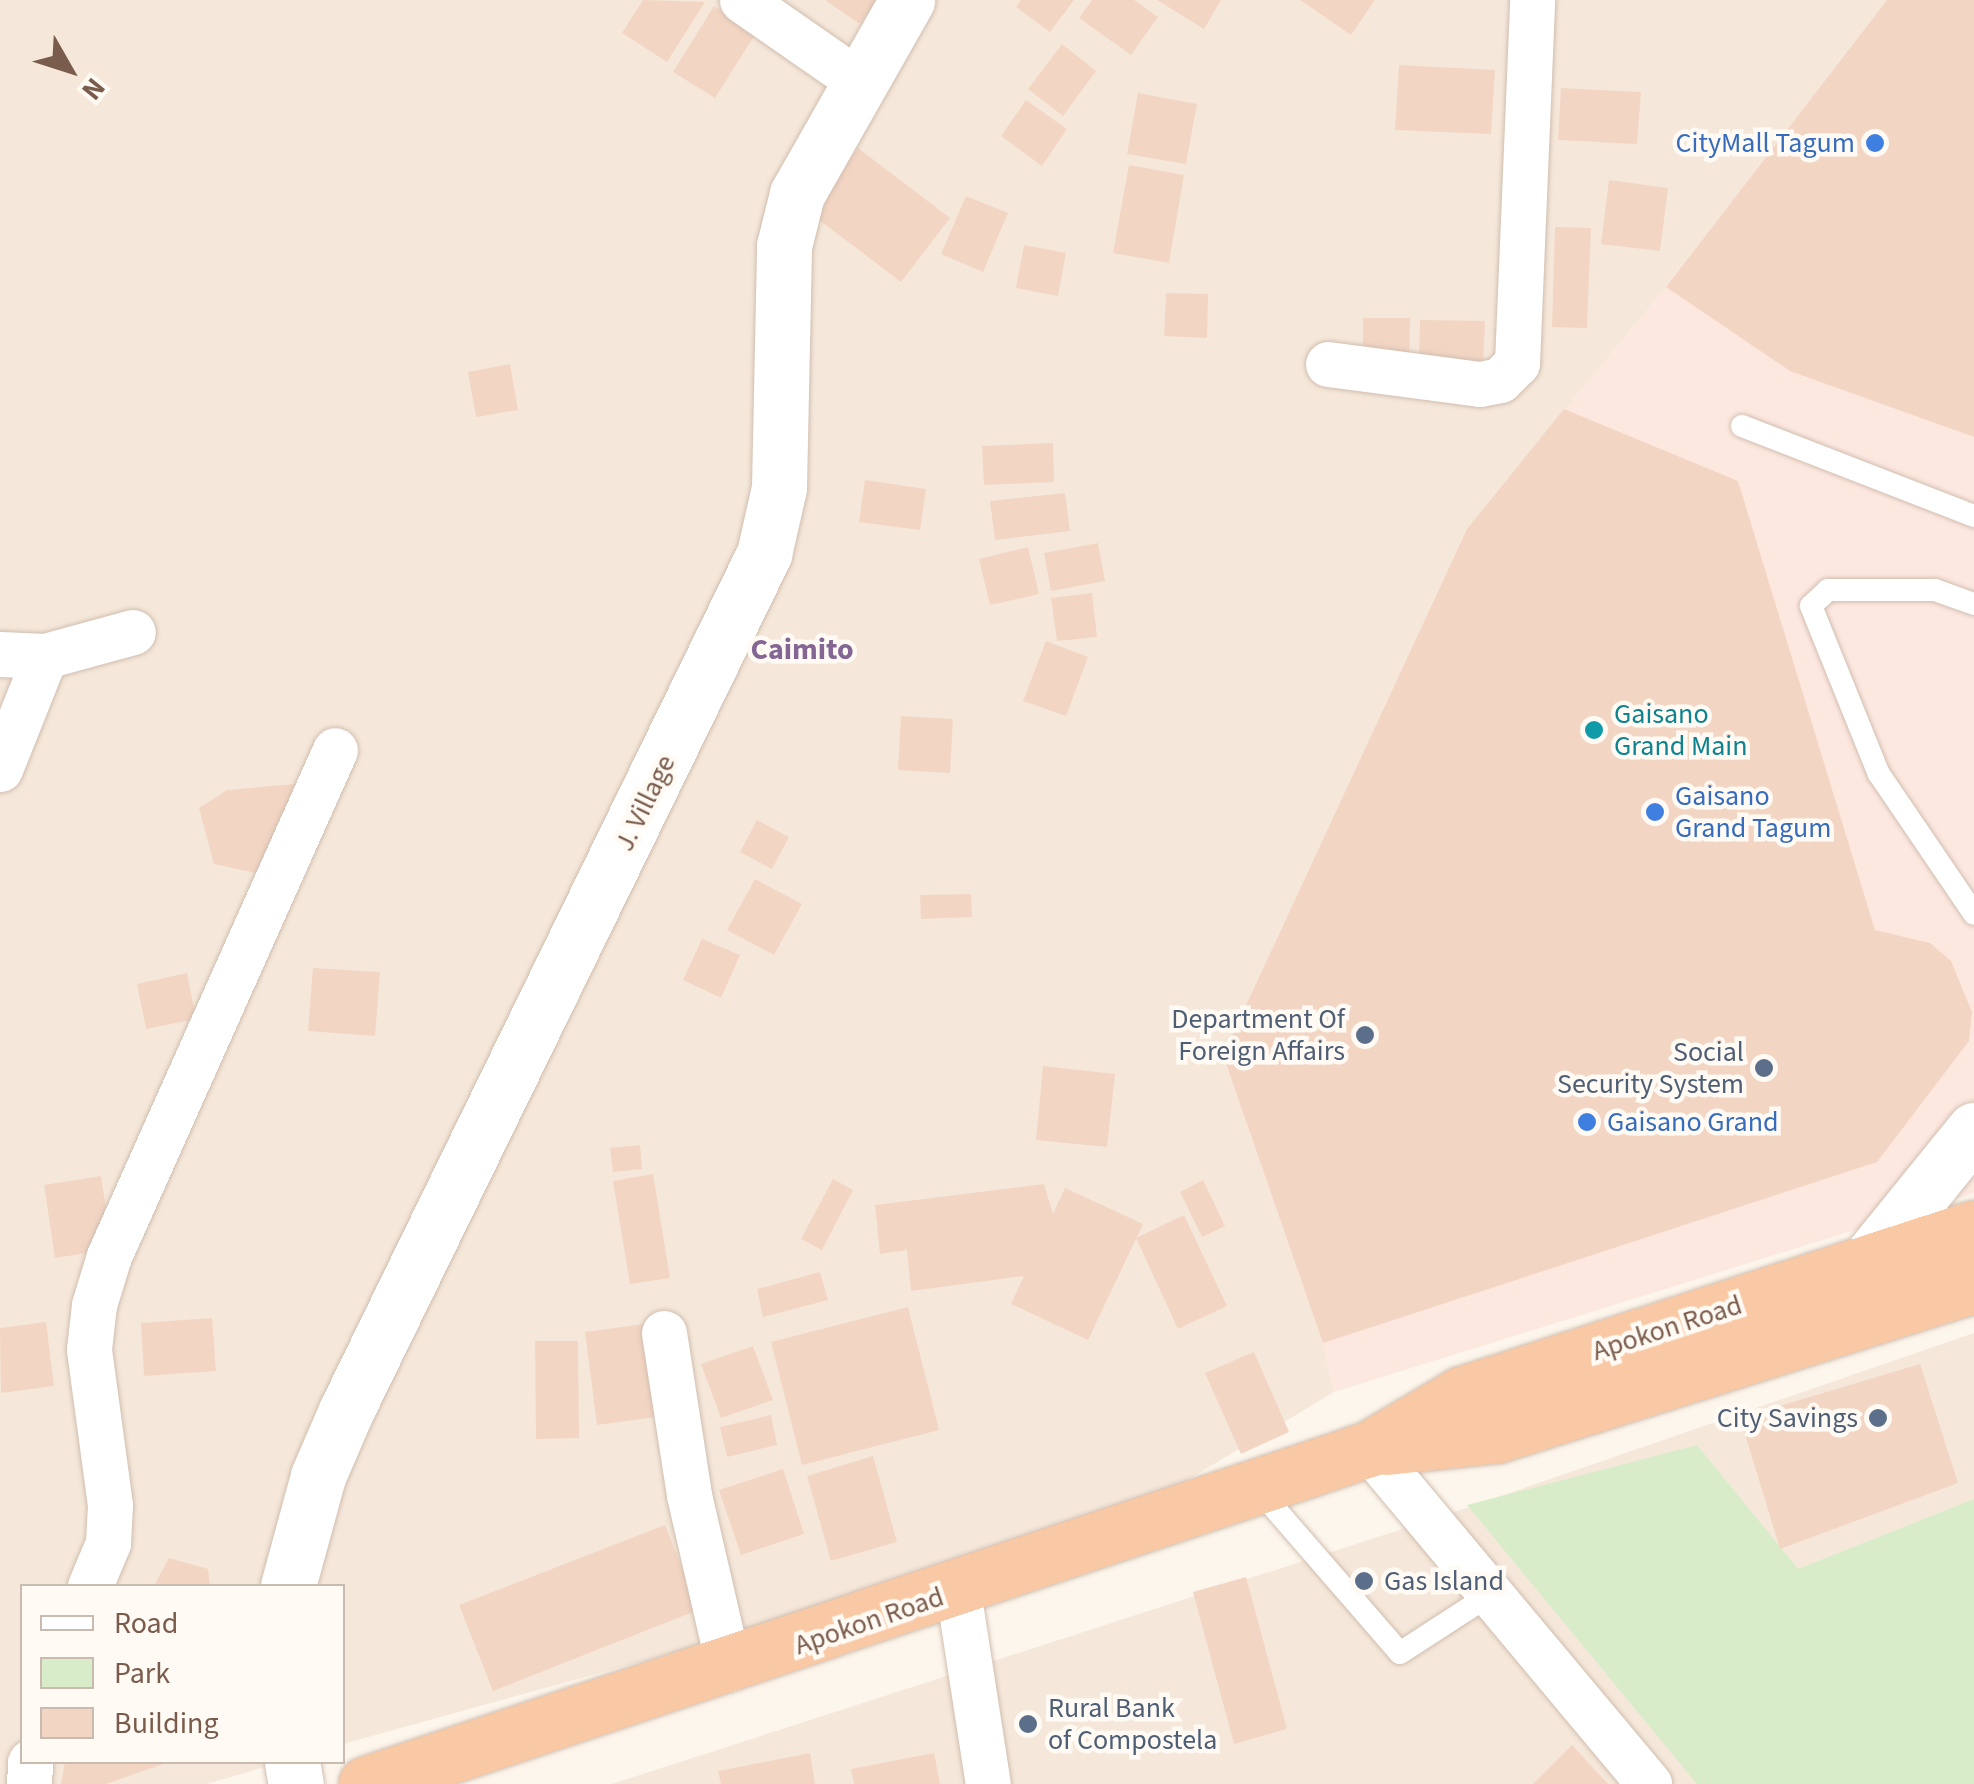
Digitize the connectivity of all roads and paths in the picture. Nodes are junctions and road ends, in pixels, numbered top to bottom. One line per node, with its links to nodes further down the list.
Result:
1 (742, 0): 4 (street)
2 (907, 0): 4 (street, J. Village)
3 (1532, 0): 5 (street)
4 (857, 80): 24 (street, J. Village)
5 (1328, 364)
6 (1742, 426): 7 (lane)
7 (1974, 516)
8 (1974, 604): 14 (lane)
9 (134, 632): 11 (street)
10 (0, 654): 11 (street)
11 (45, 656): 13 (street)
12 (335, 750): 23 (street)
13 (0, 769)
14 (1974, 914)
15 (1974, 1130): 17 (street)
16 (1974, 1228): 17 (highway, Apokon Road)
17 (1867, 1262): 20 (street); 21 (highway, Apokon Road)
18 (1974, 1285): 20 (highway, Apokon Road)
19 (664, 1333): 27 (street)
20 (1804, 1339): 21 (highway, Apokon Road)
21 (1370, 1449): 22 (highway, Apokon Road); 26 (street)
22 (1257, 1488): 25 (highway, Apokon Road); 26 (lane)
23 (91, 1584)
24 (289, 1584)
25 (958, 1591): 27 (highway, Apokon Road); 29 (street)
26 (1494, 1592): 30 (street)
27 (729, 1668): 28 (highway, Apokon Road)
28 (366, 1784)
29 (988, 1784)
30 (1649, 1784)

